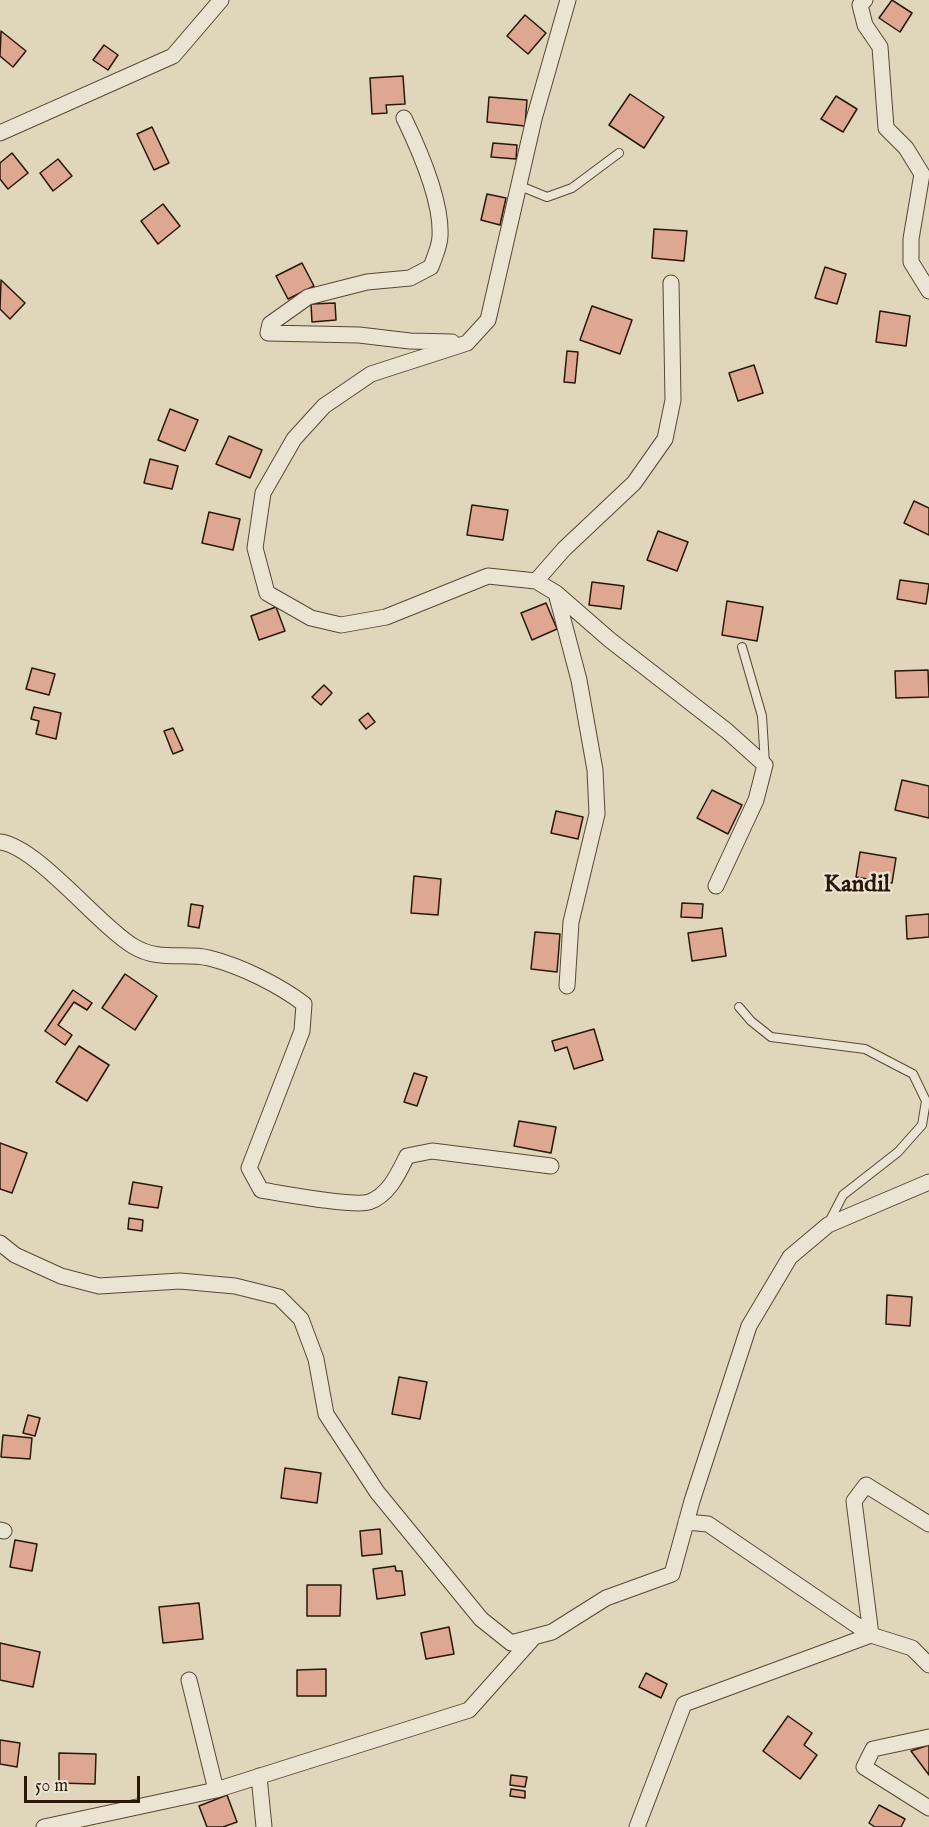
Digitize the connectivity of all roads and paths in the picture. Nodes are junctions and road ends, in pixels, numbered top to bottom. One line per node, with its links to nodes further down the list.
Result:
1 (221, 0): 5 (street)
2 (568, 0): 7 (street)
3 (864, 0): 9 (street)
4 (404, 118): 10 (street)
5 (0, 134)
6 (619, 153): 7 (lane)
7 (520, 186): 10 (street)
8 (671, 283): 11 (street)
9 (929, 291)
10 (467, 343): 11 (street)
11 (536, 581): 12 (street)
12 (556, 593): 14 (street); 17 (street)
13 (742, 647): 14 (lane)
14 (765, 765): 16 (street)
15 (0, 842): 19 (street)
16 (716, 886)
17 (567, 986)
18 (739, 1007): 21 (lane)
19 (551, 1166)
20 (929, 1182): 21 (street)
21 (828, 1225): 23 (street)
22 (0, 1243): 26 (street)
23 (686, 1522): 25 (street); 26 (street)
24 (929, 1524): 25 (street)
25 (871, 1635): 27 (street); 35 (street)
26 (534, 1637): 30 (street)
27 (929, 1665)
28 (189, 1680): 31 (street)
29 (929, 1737): 32 (street)
30 (259, 1776): 31 (street); 34 (street)
31 (216, 1790): 33 (street)
32 (929, 1808)
33 (44, 1827)
34 (264, 1827)
35 (638, 1827)

